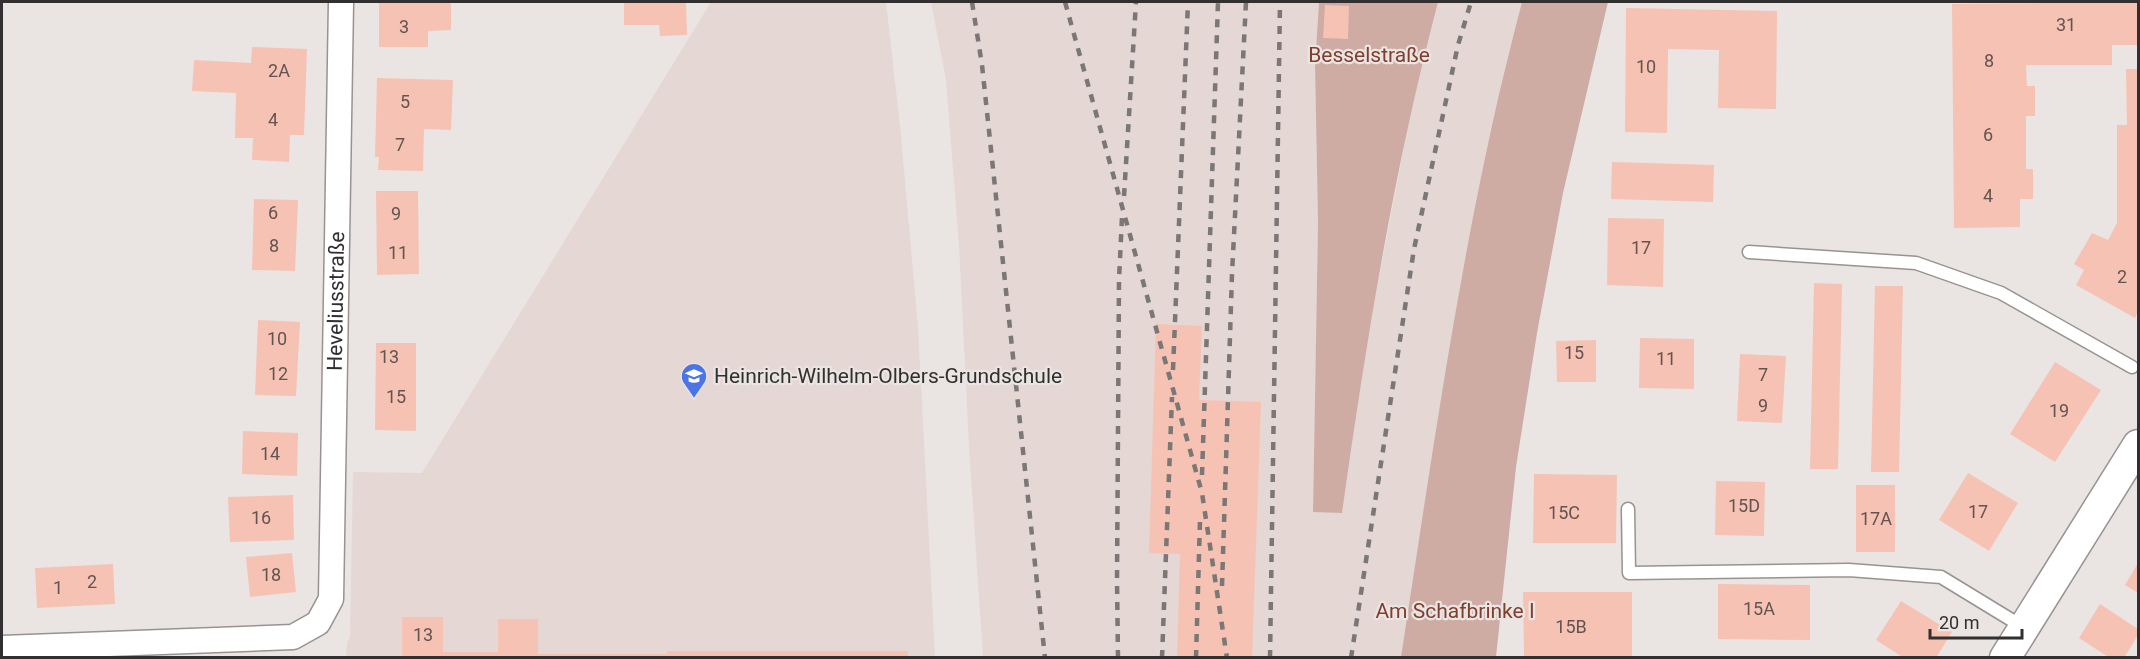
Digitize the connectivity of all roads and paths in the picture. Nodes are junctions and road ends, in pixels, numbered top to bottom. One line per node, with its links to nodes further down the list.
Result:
1 (341, 2): 8 (street, Heveliusstraße)
2 (1749, 252): 4 (lane)
3 (2139, 355): 4 (lane)
4 (2135, 369)
5 (2139, 444): 7 (street)
6 (1628, 509): 7 (lane)
7 (2024, 627): 9 (street)
8 (2, 648)
9 (2005, 657)

